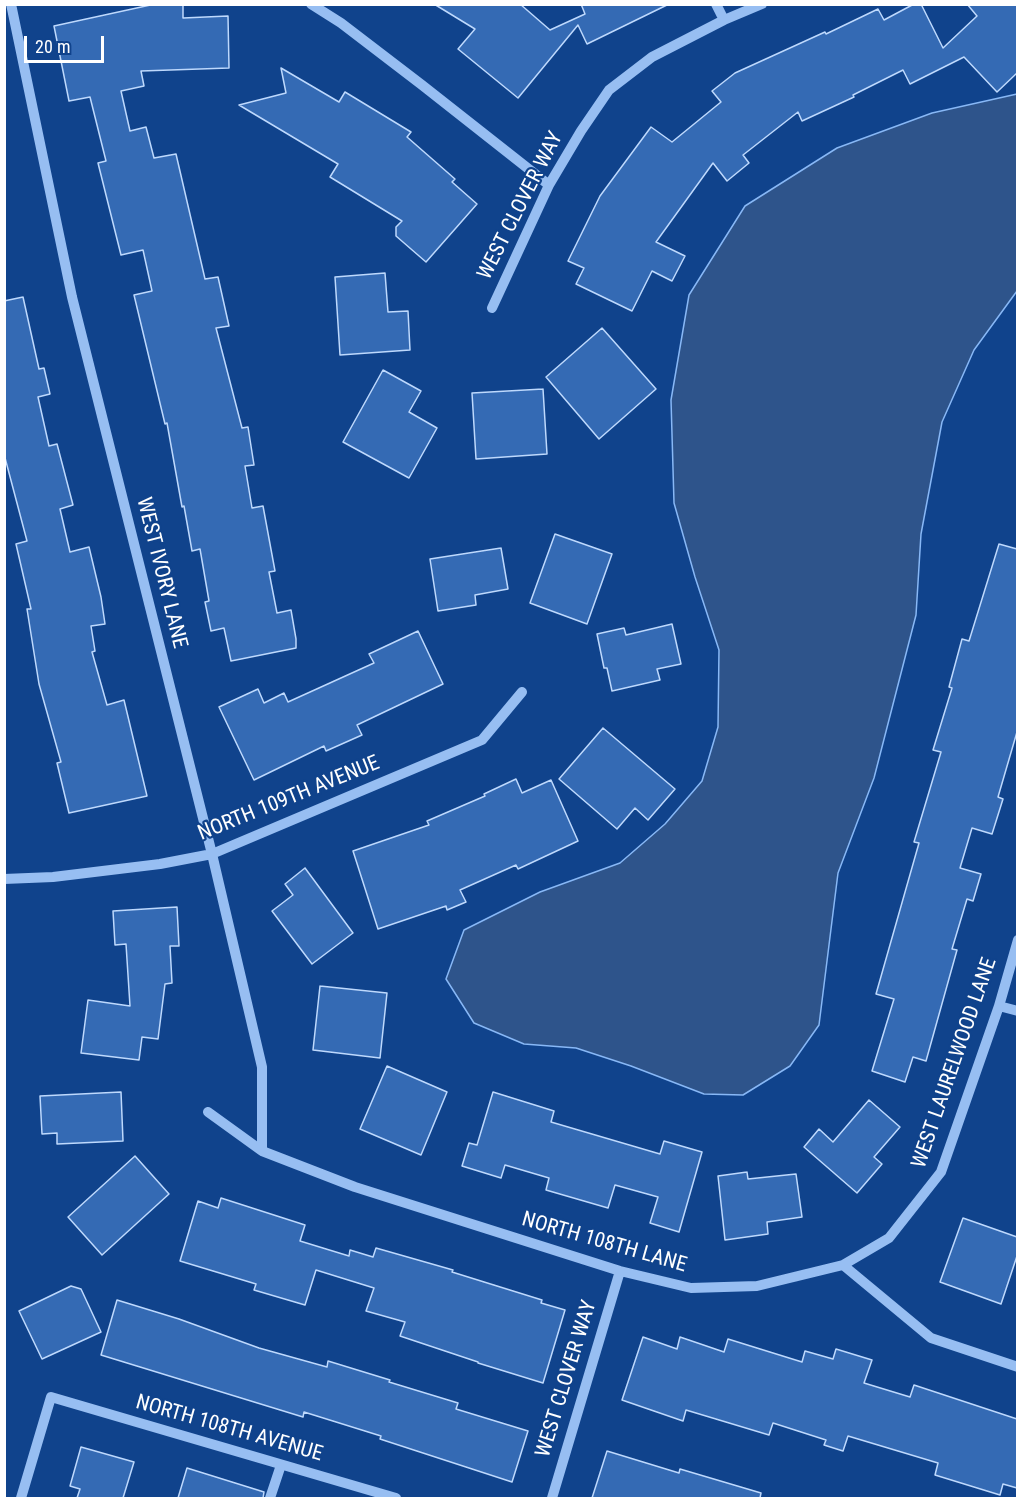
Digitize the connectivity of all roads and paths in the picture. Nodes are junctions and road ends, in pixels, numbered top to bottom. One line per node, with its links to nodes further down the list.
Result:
1 (11, 4): 9 (street, WEST IVORY LANE)
2 (311, 4): 6 (street)
3 (716, 4): 5 (street)
4 (762, 4): 5 (street, WEST CLOVER WAY)
5 (724, 20): 6 (street, WEST CLOVER WAY)
6 (549, 185): 7 (street, WEST CLOVER WAY)
7 (492, 308)
8 (522, 692): 9 (street, NORTH 109TH AVENUE)
9 (212, 854): 10 (street, NORTH 109TH AVENUE); 15 (street, WEST IVORY LANE)
10 (4, 879)
11 (1017, 940): 12 (street, WEST LAURELWOOD LANE)
12 (999, 1006): 13 (street); 16 (street, WEST LAURELWOOD LANE)
13 (1017, 1011)
14 (208, 1112): 15 (street, NORTH 108TH LANE)
15 (262, 1151): 17 (street, NORTH 108TH LANE)
16 (843, 1265): 17 (street, NORTH 108TH LANE); 18 (street)
17 (620, 1271): 23 (street, WEST CLOVER WAY)
18 (1017, 1367)
19 (281, 1465): 20 (street, NORTH 108TH AVENUE); 21 (street); 22 (street, NORTH 108TH AVENUE)
20 (21, 1498)
21 (270, 1498)
22 (396, 1498)
23 (552, 1498)

